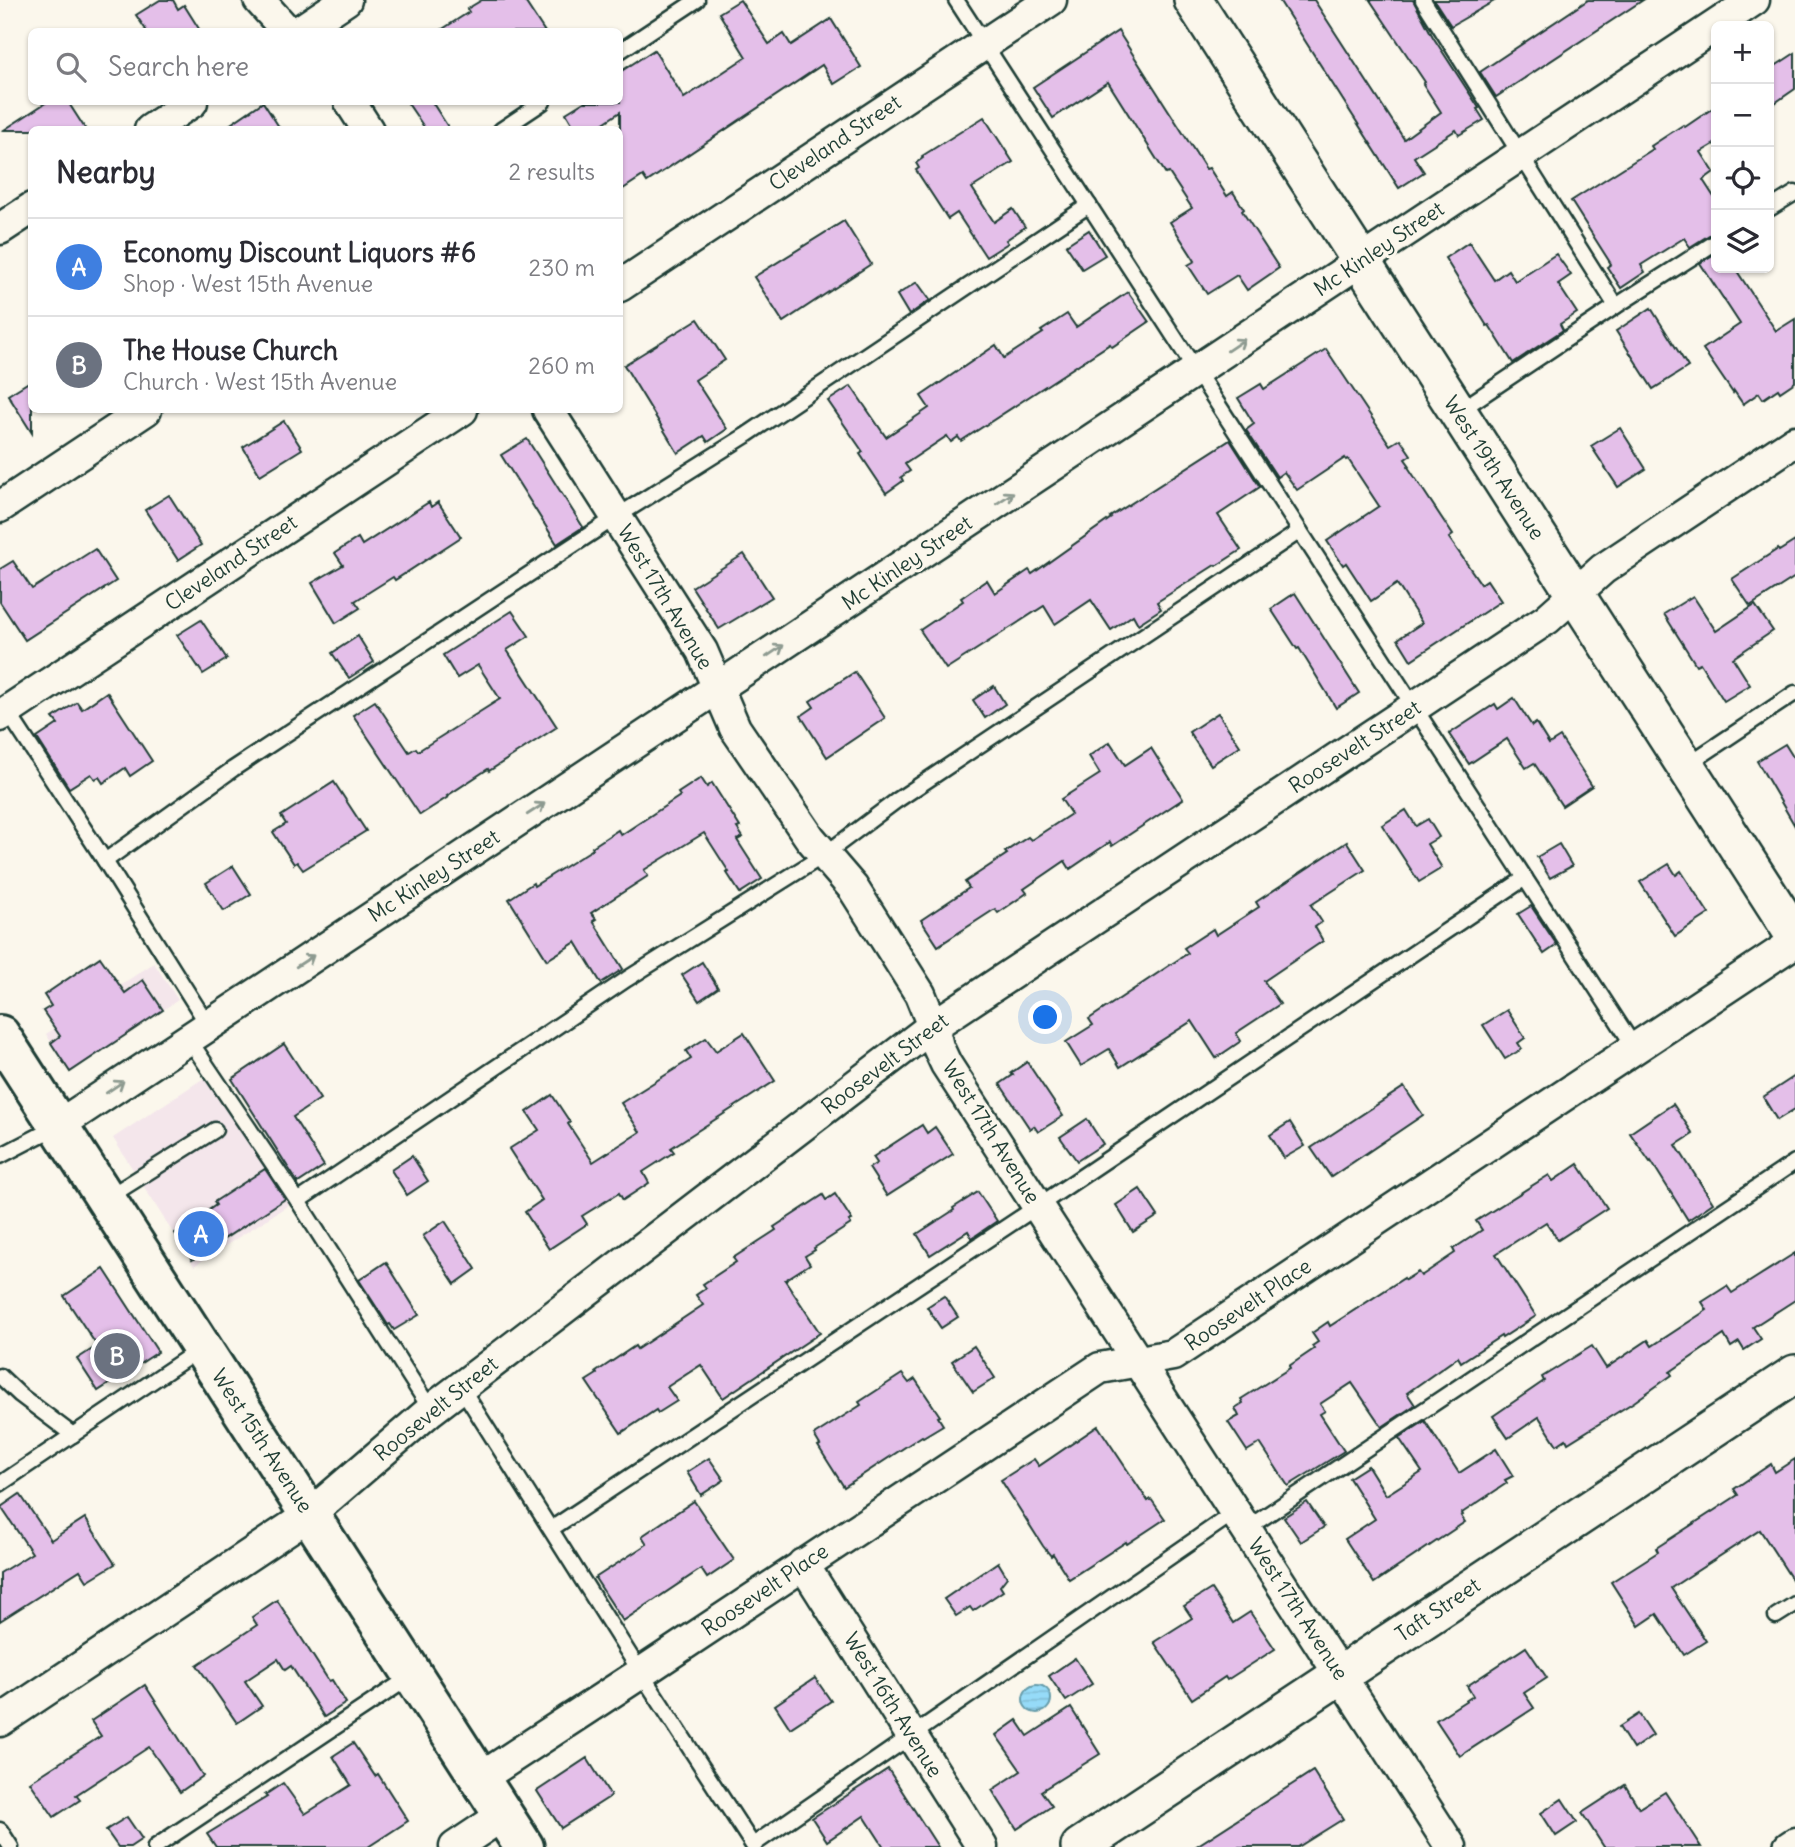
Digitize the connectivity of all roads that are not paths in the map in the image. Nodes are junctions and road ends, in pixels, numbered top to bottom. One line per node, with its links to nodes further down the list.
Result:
1 (259, 0): 9 (street)
2 (346, 0): 10 (street)
3 (696, 0): 12 (lane)
4 (956, 0): 11 (lane)
5 (1051, 0): 11 (street, Cleveland Street)
6 (1193, 0): 26 (street, West 19th Avenue)
7 (1423, 0): 19 (lane)
8 (1755, 0): 19 (street, Mc Kinley Street)
9 (284, 28)
10 (304, 28)
11 (985, 44): 21 (lane); 27 (street, Cleveland Street)
12 (623, 49)
13 (188, 105): 16 (street)
14 (352, 105): 17 (street)
15 (538, 105): 18 (lane)
16 (156, 126)
17 (365, 126)
18 (507, 126)
19 (1521, 154): 26 (street, Mc Kinley Street); 28 (lane)
20 (1795, 192): 22 (lane)
21 (1090, 205): 29 (lane); 36 (lane)
22 (1774, 206)
23 (28, 211): 24 (street)
24 (0, 229)
25 (1711, 245): 28 (lane)
26 (1361, 262): 29 (street, Mc Kinley Street, one-way to 26); 30 (street, West 19th Avenue)
27 (623, 284)
28 (1616, 306): 30 (lane)
29 (1197, 371): 37 (lane); 39 (street, Mc Kinley Street, one-way to 29)
30 (1458, 411): 38 (street, West 19th Avenue)
31 (141, 413): 35 (street)
32 (457, 413): 41 (street, Cleveland Street)
33 (550, 413): 36 (street, West 17th Avenue)
34 (1795, 441): 38 (street, Roosevelt Street)
35 (0, 507)
36 (616, 517): 39 (street, West 17th Avenue); 45 (lane)
37 (1300, 531): 42 (lane); 44 (lane)
38 (1574, 594): 42 (street, Roosevelt Street); 43 (street, West 19th Avenue)
39 (718, 689): 44 (street, West 17th Avenue); 49 (street, Mc Kinley Street, one-way to 39)
40 (1795, 692): 43 (lane)
41 (3, 708): 45 (lane)
42 (1415, 708): 46 (lane); 48 (street, Roosevelt Street)
43 (1685, 766): 47 (street, West 19th Avenue)
44 (824, 855): 48 (street, West 17th Avenue); 57 (lane)
45 (105, 861): 49 (lane)
46 (1525, 878): 51 (lane); 58 (lane)
47 (1795, 939): 51 (street, Roosevelt Place)
48 (933, 1026): 58 (street, West 17th Avenue); 63 (street, Roosevelt Street)
49 (198, 1032): 52 (street, Mc Kinley Street, one-way to 49); 57 (lane)
50 (0, 1035): 52 (main road, West 15th Avenue)
51 (1635, 1048): 60 (street, Roosevelt Place)
52 (59, 1125): 54 (lane); 56 (main road, West 15th Avenue)
53 (215, 1130): 56 (lane)
54 (0, 1156)
55 (1795, 1162): 68 (lane)
56 (106, 1199): 59 (main road, West 15th Avenue)
57 (298, 1201): 64 (lane)
58 (1038, 1206): 60 (street, West 17th Avenue); 69 (lane)
59 (202, 1348): 65 (lane); 67 (main road, West 15th Avenue)
60 (1137, 1360): 68 (street, West 17th Avenue); 70 (street, Roosevelt Place)
61 (1795, 1374): 75 (street, Taft Street)
62 (0, 1376): 65 (lane)
63 (461, 1387): 64 (street, Roosevelt Street); 69 (lane)
64 (431, 1410): 67 (street, Roosevelt Street)
65 (73, 1435): 66 (lane)
66 (0, 1484)
67 (309, 1515): 74 (main road, West 15th Avenue); 76 (street, Roosevelt Street)
68 (1241, 1520): 75 (street, West 17th Avenue); 77 (lane)
69 (551, 1529): 73 (lane)
70 (803, 1564): 73 (street, Roosevelt Place); 77 (street, West 16th Avenue)
71 (1795, 1604): 72 (lane)
72 (1776, 1616)
73 (642, 1673): 78 (street, Roosevelt Place); 83 (lane)
74 (413, 1675): 78 (main road, West 15th Avenue); 85 (lane)
75 (1340, 1675): 82 (street, West 17th Avenue); 89 (street, Taft Street)
76 (0, 1721)
77 (912, 1735): 83 (lane); 88 (street, West 16th Avenue)
78 (479, 1779): 79 (main road, West 15th Avenue)
79 (503, 1815): 86 (street); 87 (main road, West 15th Avenue)
80 (0, 1830): 84 (lane)
81 (1795, 1843): 90 (street)
82 (1444, 1844)
83 (753, 1846)
84 (11, 1847)
85 (155, 1847)
86 (455, 1847)
87 (524, 1847)
88 (982, 1847)
89 (1080, 1847)
90 (1789, 1847)

